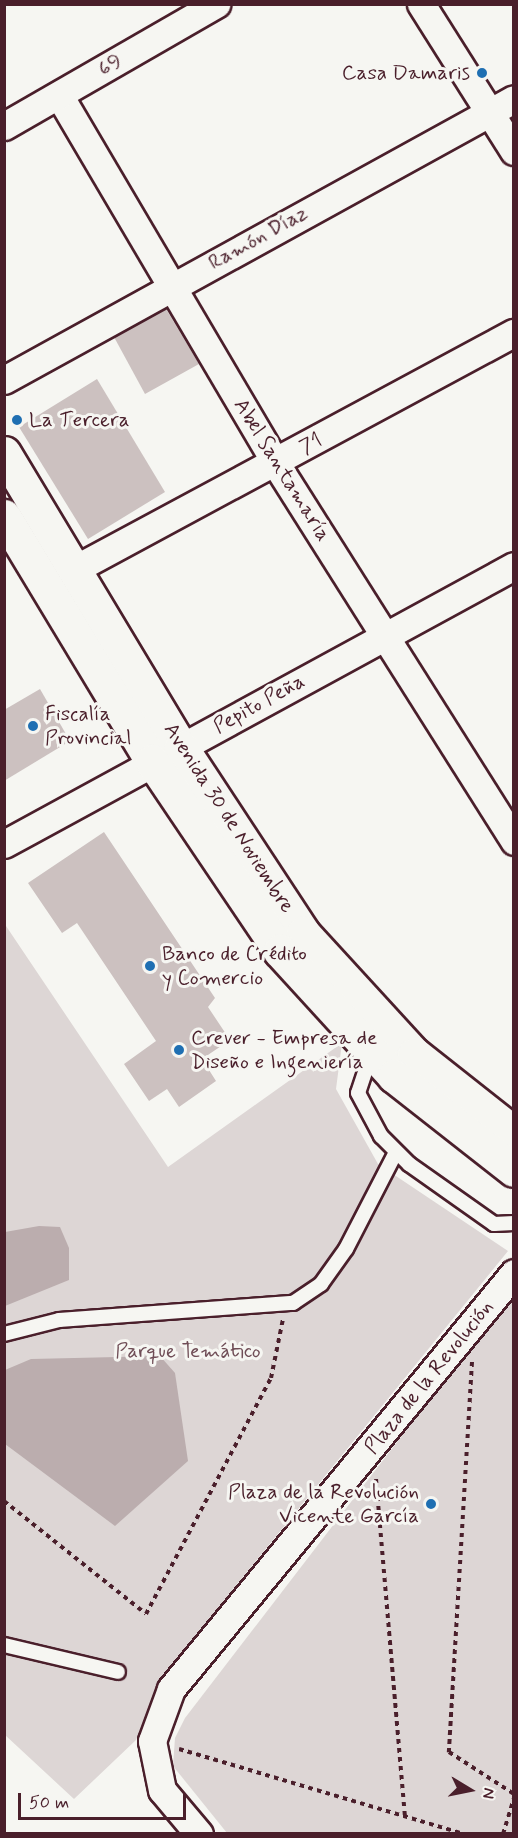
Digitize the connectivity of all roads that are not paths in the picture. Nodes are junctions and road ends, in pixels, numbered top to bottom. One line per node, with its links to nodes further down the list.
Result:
1 (216, 4): 3 (street, 69)
2 (421, 4): 5 (street)
3 (59, 95): 6 (street, 69); 8 (street, Abel Santamaría)
4 (513, 99): 5 (street, Ramón Díaz)
5 (489, 111): 7 (street); 8 (street, Ramón Díaz)
6 (4, 126)
7 (513, 151)
8 (172, 286): 10 (street, Ramón Díaz); 12 (street, Abel Santamaría)
9 (513, 333): 12 (street, 71)
10 (4, 380)
11 (4, 453): 15 (main road, Avenida 30 de Noviembre)
12 (276, 464): 15 (street, 71); 16 (street, Abel Santamaría)
13 (4, 516): 18 (main road, Avenida 30 de Noviembre)
14 (513, 566): 16 (street, Pepito Peña)
15 (75, 569): 17 (main road, Avenida 30 de Noviembre)
16 (385, 634): 17 (street, Pepito Peña); 19 (street, Abel Santamaría)
17 (181, 747): 18 (street, Pepito Peña); 21 (main road, Avenida 30 de Noviembre)
18 (152, 761): 20 (street, Pepito Peña); 21 (main road, Avenida 30 de Noviembre)
19 (513, 841)
20 (4, 844)
21 (381, 1040): 22 (main road, Avenida 30 de Noviembre); 23 (lane); 24 (main road, Avenida 30 de Noviembre)
22 (513, 1133)
23 (396, 1152): 25 (lane); 27 (lane)
24 (513, 1170)
25 (513, 1223)
26 (513, 1273): 30 (street, Plaza de la Revolución)
27 (4, 1334)
28 (4, 1645): 29 (lane)
29 (118, 1672)
30 (199, 1833)

